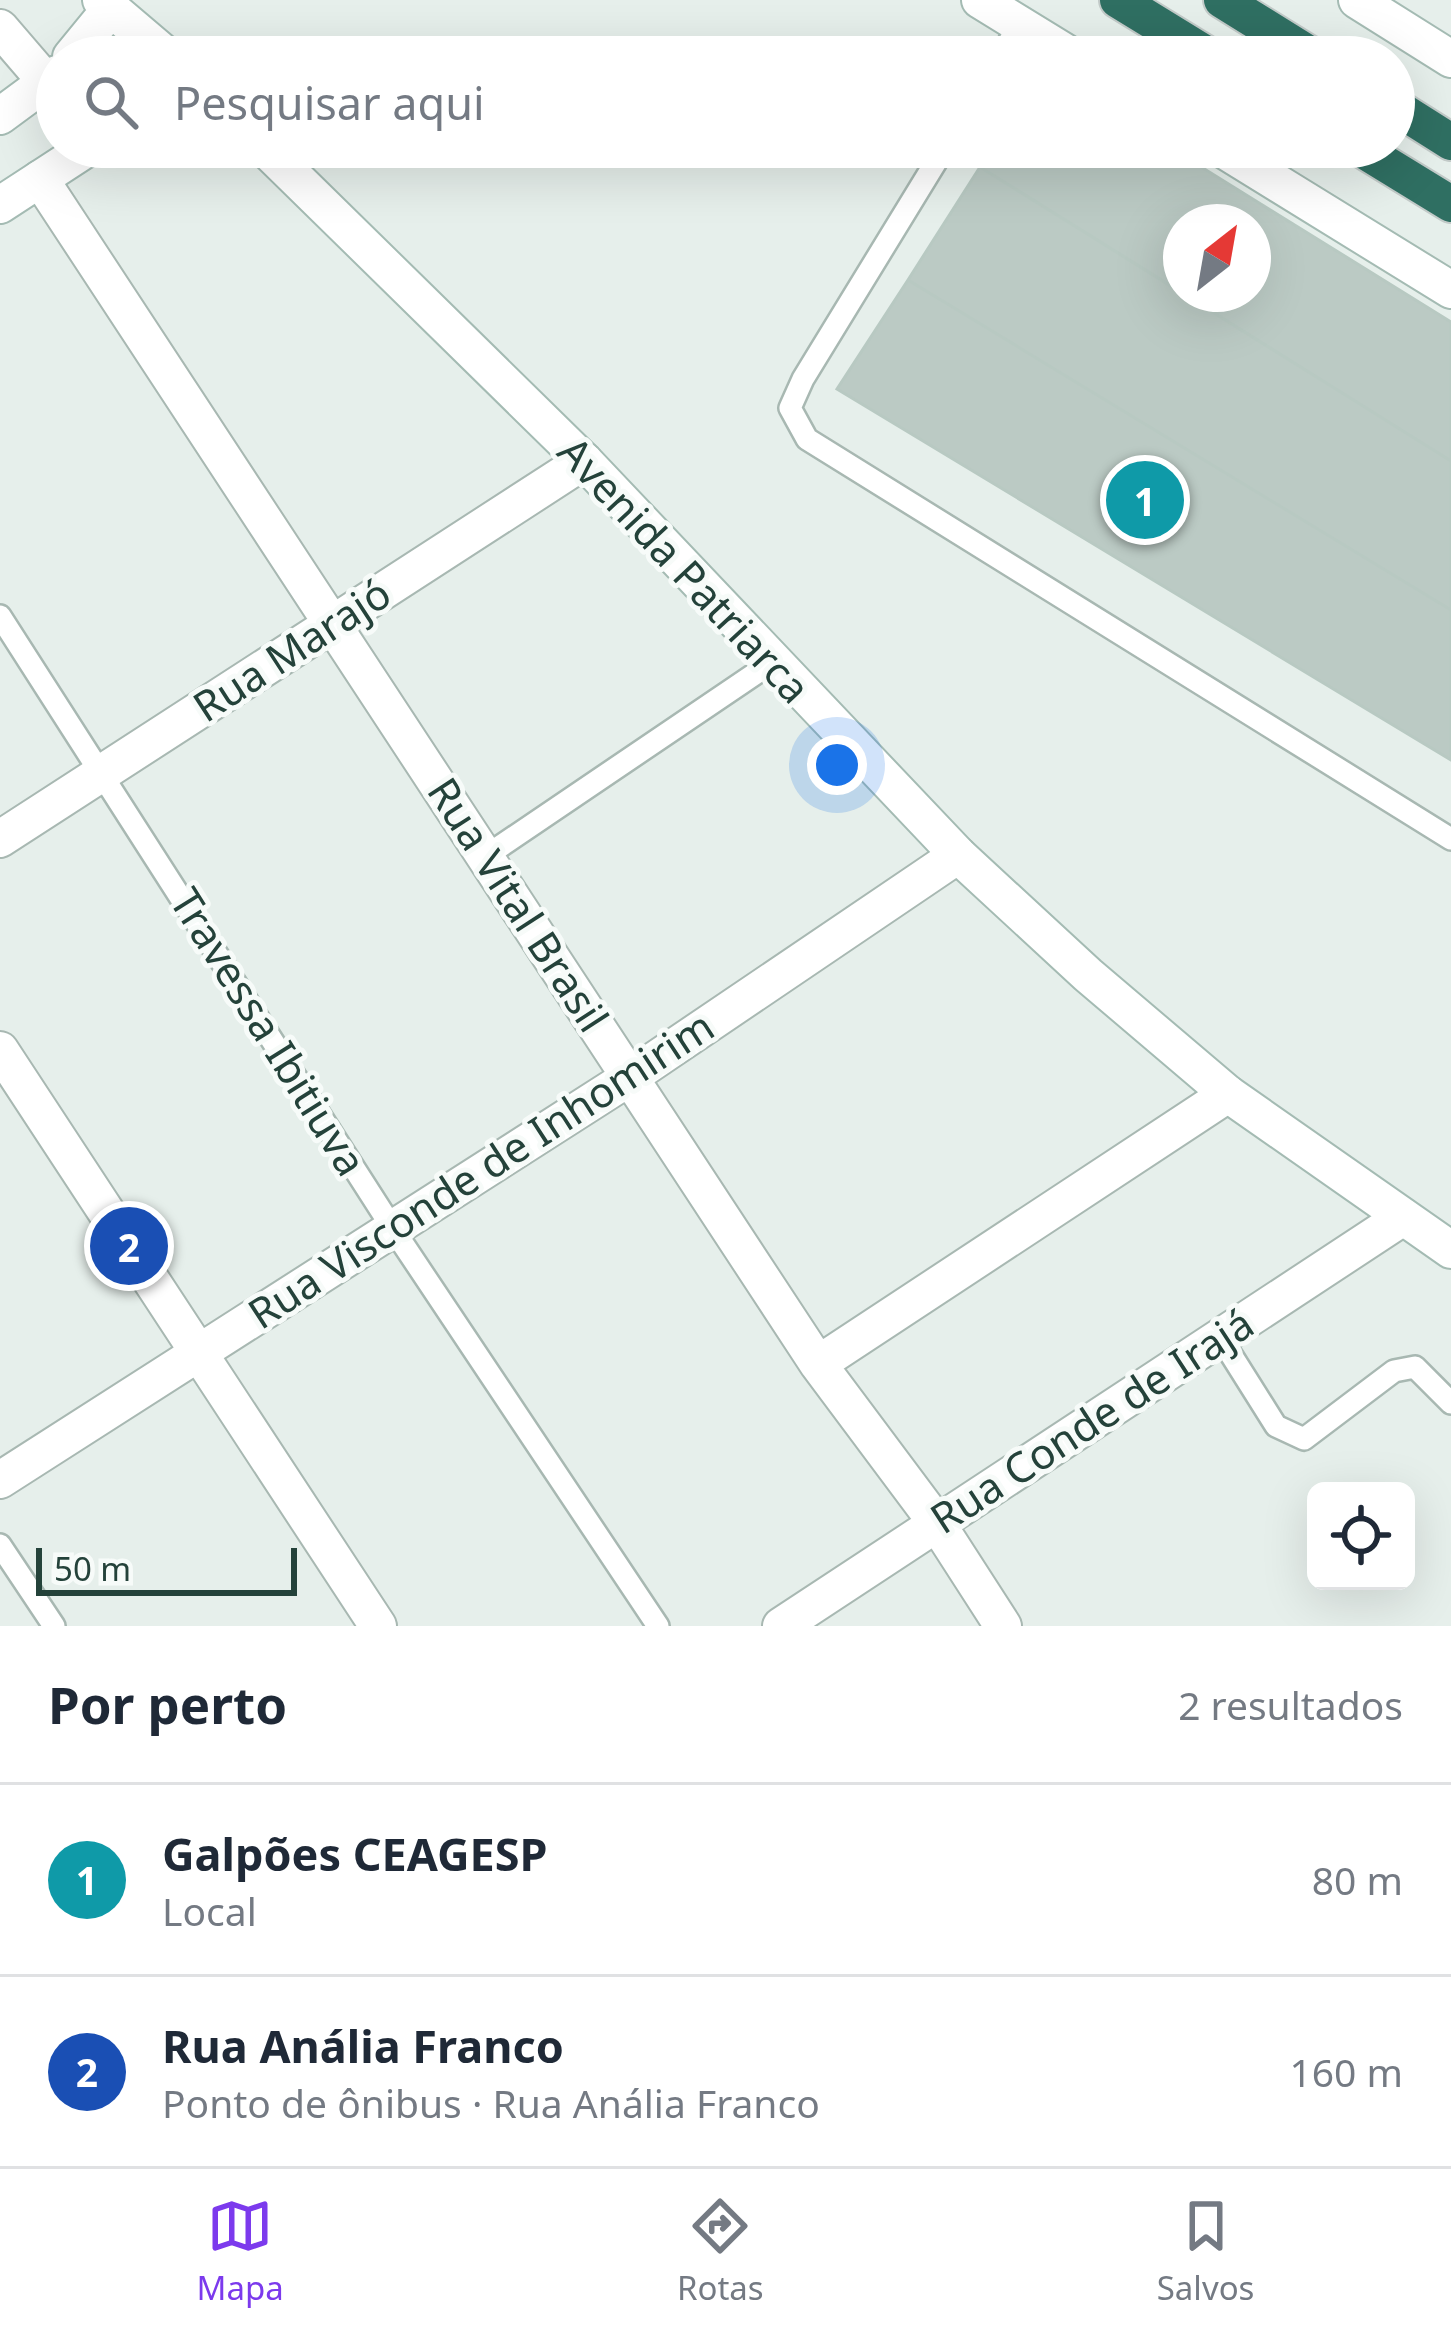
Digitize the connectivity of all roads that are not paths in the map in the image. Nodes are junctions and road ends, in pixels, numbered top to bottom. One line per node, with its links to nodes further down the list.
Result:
1 (980, 0): 6 (street)
2 (1118, 0): 12 (highway)
3 (1222, 0): 13 (highway)
4 (1357, 0): 14 (street)
5 (106, 4): 8 (street); 9 (street)
6 (1020, 24): 10 (lane); 11 (street)
7 (0, 28): 16 (street)
8 (84, 36)
9 (143, 36)
10 (1013, 36)
11 (1039, 36)
12 (1177, 36)
13 (1280, 36)
14 (1414, 36)
15 (1415, 36): 17 (street)
16 (36, 55)
17 (1451, 59)
18 (36, 89): 19 (street)
19 (0, 116)
20 (1415, 119): 21 (highway)
21 (1451, 142)
22 (56, 168): 27 (street)
23 (284, 168): 31 (street, Avenida Patriarca)
24 (932, 168): 37 (lane)
25 (1253, 168): 30 (street)
26 (1392, 168): 28 (highway)
27 (40, 178): 29 (street); 33 (street, Rua Vital Brasil)
28 (1451, 204)
29 (0, 205)
30 (1451, 290)
31 (584, 461): 33 (street, Rua Marajó); 34 (street, Avenida Patriarca)
32 (0, 616): 35 (lane, Travessa Ibitiuva)
33 (335, 621): 35 (street, Rua Marajó); 39 (street, Rua Vital Brasil)
34 (771, 663): 38 (street, Avenida Patriarca); 39 (lane)
35 (104, 772): 36 (street, Rua Marajó); 44 (lane, Travessa Ibitiuva)
36 (0, 839)
37 (1451, 839)
38 (958, 855): 41 (street, Rua Visconde de Inhomirim); 42 (street, Avenida Patriarca)
39 (486, 856): 41 (street, Rua Vital Brasil)
40 (0, 1050): 47 (street)
41 (629, 1077): 44 (street, Rua Visconde de Inhomirim); 48 (street, Rua Vital Brasil)
42 (1228, 1094): 43 (street, Avenida Patriarca); 48 (street)
43 (1403, 1217): 45 (street, Avenida Patriarca); 46 (street, Rua Conde de Irajá)
44 (393, 1229): 47 (street, Rua Visconde de Inhomirim); 55 (lane, Travessa Ibitiuva)
45 (1451, 1250)
46 (1220, 1337): 49 (lane); 51 (street, Rua Conde de Irajá)
47 (197, 1351): 50 (street, Rua Visconde de Inhomirim); 54 (street)
48 (818, 1364): 51 (street, Rua Vital Brasil)
49 (1451, 1403)
50 (0, 1480)
51 (936, 1522): 56 (street, Rua Conde de Irajá); 57 (street, Rua Vital Brasil)
52 (0, 1545): 53 (lane)
53 (54, 1626)
54 (378, 1626)
55 (658, 1626)
56 (781, 1626)
57 (1003, 1626)

